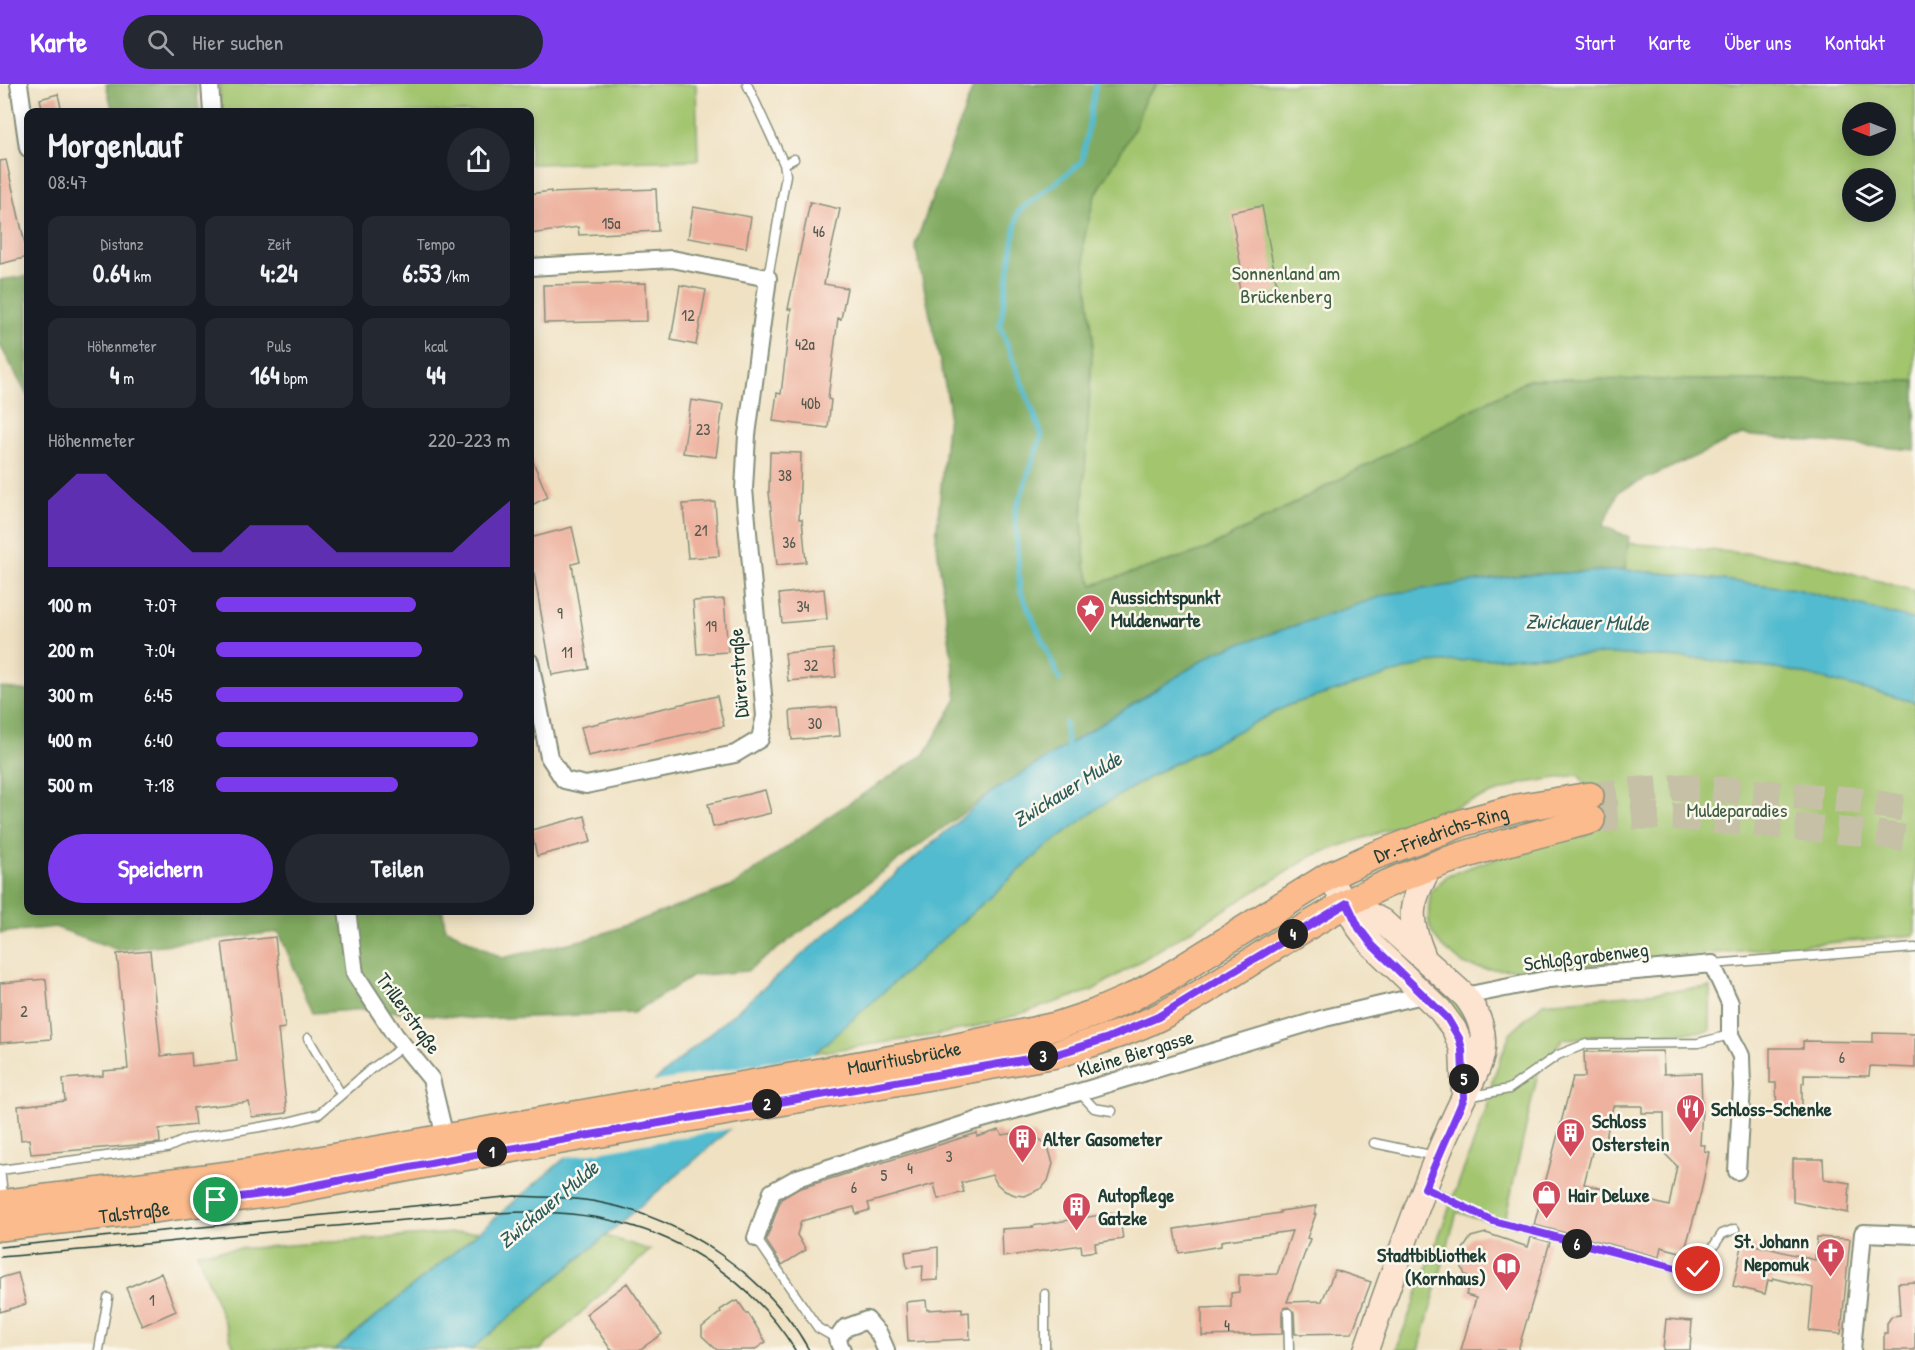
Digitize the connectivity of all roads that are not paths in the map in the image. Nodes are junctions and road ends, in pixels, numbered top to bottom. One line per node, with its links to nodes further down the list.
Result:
1 (19, 84): 5 (street)
2 (210, 84): 4 (street)
3 (747, 84): 7 (lane)
4 (212, 108)
5 (24, 120)
6 (794, 159): 7 (lane)
7 (784, 164): 9 (lane)
8 (534, 267): 9 (street)
9 (768, 278): 10 (street, Dürerstraße)
10 (534, 682)
11 (1430, 866): 12 (main road, Dr.-Friedrichs-Ring); 13 (main road, Dr.-Friedrichs-Ring); 16 (main road)
12 (1329, 876): 13 (main road); 28 (main road, Mauritiusbrücke)
13 (1347, 903): 16 (main road); 18 (main road); 28 (main road, Mauritiusbrücke)
14 (348, 915): 22 (street, Trillerstraße)
15 (1915, 948): 17 (lane, Schloßgrabenweg)
16 (1424, 957): 19 (main road)
17 (1712, 964): 19 (street, Schloßgrabenweg); 20 (street)
18 (1423, 995): 23 (street, Kleine Biergasse); 25 (main road)
19 (1465, 996): 25 (main road)
20 (1730, 1035): 25 (lane); 31 (street)
21 (308, 1038): 24 (lane)
22 (405, 1046): 24 (lane); 28 (street, Trillerstraße)
23 (1079, 1092): 26 (lane); 36 (street, Kleine Biergasse)
24 (341, 1094): 30 (lane)
25 (1464, 1098): 29 (main road)
26 (1113, 1112)
27 (1374, 1143): 29 (lane)
28 (446, 1149): 33 (main road, Talstraße)
29 (1437, 1157): 32 (main road)
30 (0, 1169): 33 (lane)
31 (1737, 1171)
32 (1425, 1188): 34 (lane); 45 (main road)
33 (3, 1215)
34 (1736, 1228)
35 (1915, 1235): 46 (street)
36 (756, 1238): 40 (lane)
37 (1045, 1294): 43 (lane)
38 (108, 1298): 41 (lane)
39 (1288, 1313): 44 (lane)
40 (840, 1345): 42 (street)
41 (99, 1350)
42 (886, 1350)
43 (1045, 1350)
44 (1289, 1350)
45 (1366, 1350)
46 (1852, 1350)

